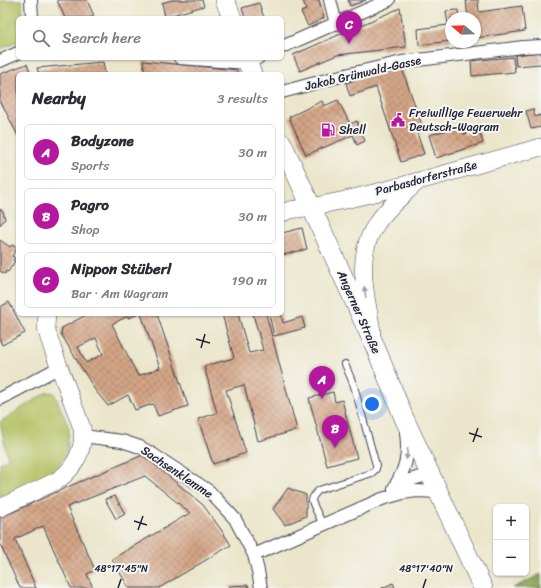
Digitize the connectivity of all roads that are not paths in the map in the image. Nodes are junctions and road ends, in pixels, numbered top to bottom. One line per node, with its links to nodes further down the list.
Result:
1 (31, 0): 5 (street)
2 (225, 0): 6 (main road)
3 (330, 0): 7 (street)
4 (389, 0): 7 (street)
5 (32, 16)
6 (231, 16)
7 (336, 24): 8 (street)
8 (284, 46)
9 (541, 46): 14 (street, Jakob Grünwald-Gasse)
10 (16, 54): 12 (street)
11 (208, 60): 13 (street)
12 (0, 61)
13 (251, 63)
14 (284, 91)
15 (284, 147): 18 (main road, Angerner Straße)
16 (541, 147): 17 (main road, Parbasdorferstraße)
17 (417, 181): 18 (main road, Parbasdorferstraße); 21 (main road, one-way to 17)
18 (311, 207): 19 (main road, Parbasdorferstraße); 21 (main road, Angerner Straße)
19 (284, 212)
20 (48, 316): 23 (main road)
21 (374, 344): 25 (main road, Angerner Straße)
22 (345, 364): 32 (lane)
23 (60, 367): 24 (street); 26 (main road)
24 (0, 399)
25 (404, 418): 27 (main road, Angerner Straße); 28 (street, one-way to 28)
26 (83, 436): 31 (main road); 33 (street, Sachsenklemme)
27 (430, 474): 28 (street); 29 (main road)
28 (394, 488): 30 (street)
29 (438, 492): 30 (street); 35 (main road)
30 (382, 499): 32 (street)
31 (0, 508)
32 (323, 525): 33 (street)
33 (254, 555): 34 (street, Sachsenklemme)
34 (261, 588)
35 (483, 588)

